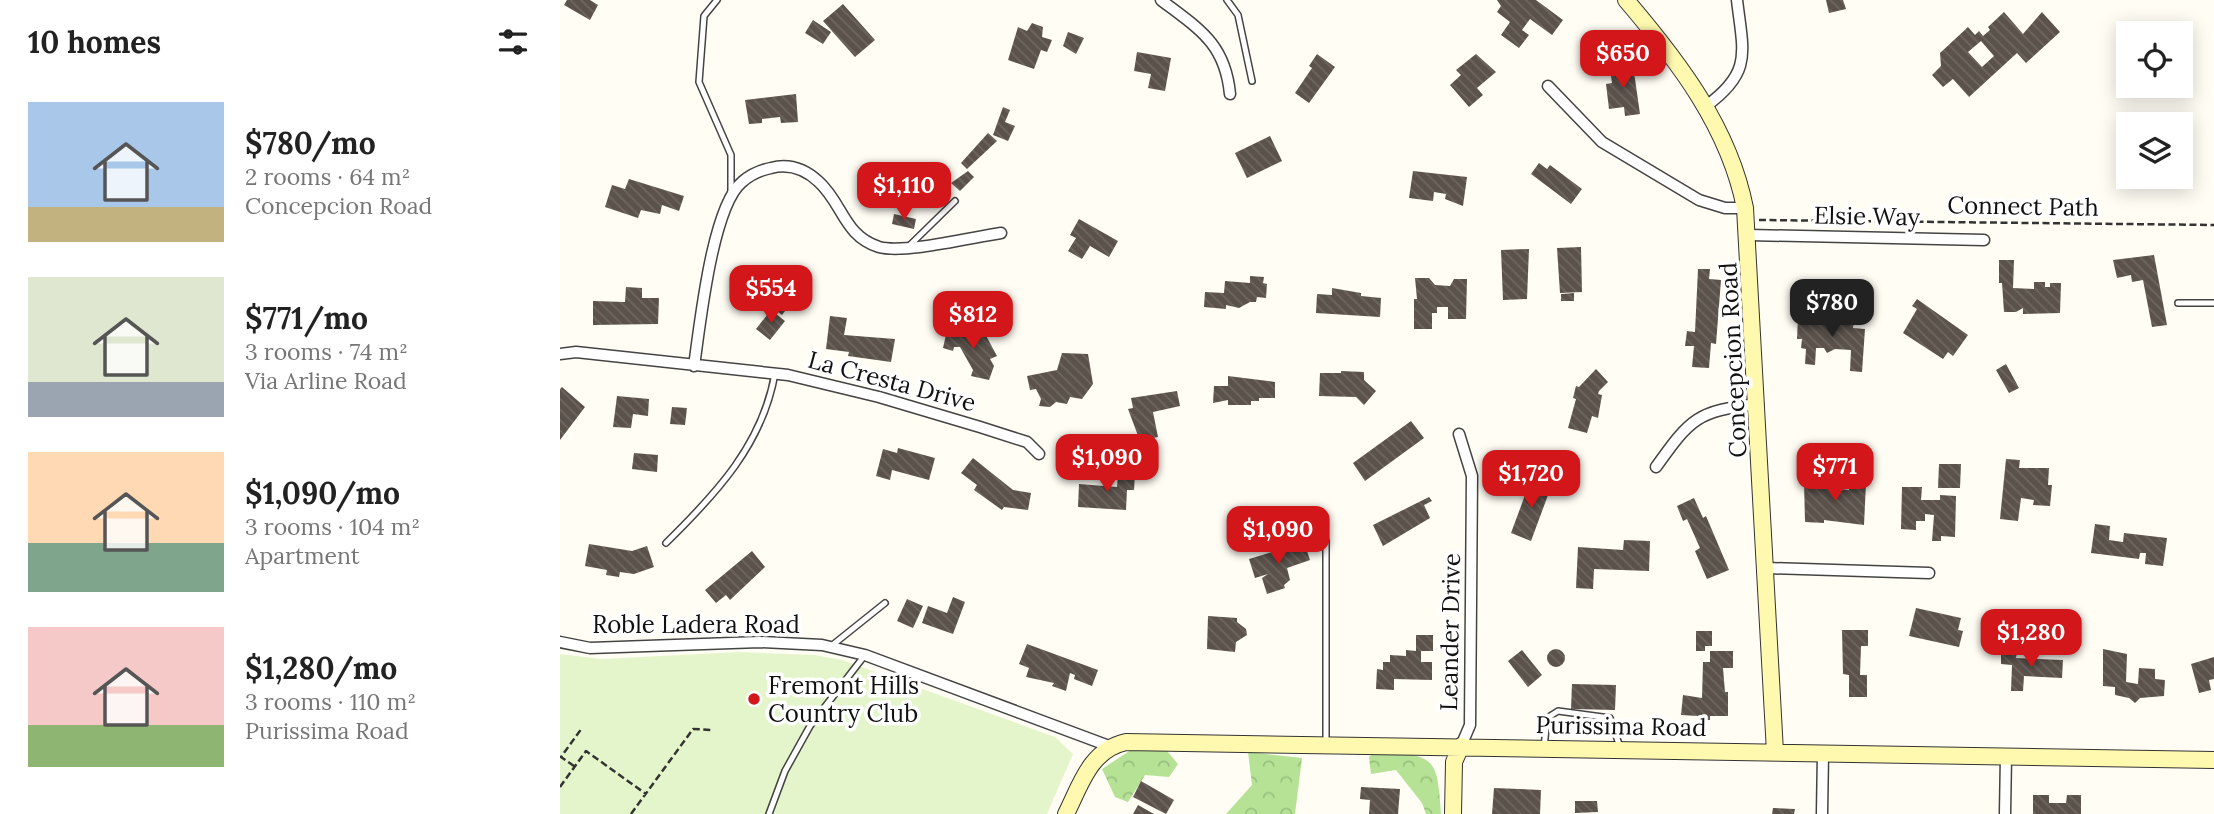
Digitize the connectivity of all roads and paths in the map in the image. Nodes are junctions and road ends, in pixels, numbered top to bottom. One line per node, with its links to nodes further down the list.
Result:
1 (717, 0): 10 (lane)
2 (1161, 0): 8 (street)
3 (1227, 0): 6 (lane)
4 (1626, 0): 9 (street, Concepcion Road)
5 (1737, 0): 9 (street)
6 (1252, 81)
7 (1548, 86): 12 (street, Elsie Way)
8 (1230, 94)
9 (1706, 106): 12 (street, Concepcion Road)
10 (731, 196): 16 (street); 20 (street)
11 (955, 201): 16 (lane)
12 (1747, 221): 13 (path, Connect Path); 15 (street, Elsie Way); 22 (street, Concepcion Road)
13 (2214, 225)
14 (1001, 233): 16 (street)
15 (1984, 240)
16 (908, 247)
17 (2178, 303): 18 (lane)
18 (2214, 303)
19 (560, 354): 20 (street, La Cresta Drive)
20 (694, 366): 21 (street, La Cresta Drive)
21 (775, 373): 24 (street, La Cresta Drive); 27 (lane)
22 (1758, 404): 25 (street); 28 (street, Concepcion Road)
23 (1459, 434): 38 (street, Leander Drive)
24 (1040, 454)
25 (1656, 467)
26 (1326, 541): 36 (lane)
27 (666, 543)
28 (1768, 568): 29 (street); 41 (street, Concepcion Road)
29 (1929, 573)
30 (885, 603): 32 (lane)
31 (560, 642): 32 (street, Roble Ladera Road)
32 (830, 647): 33 (street, Roble Ladera Road)
33 (864, 655): 37 (street, Roble Ladera Road); 49 (lane)
34 (582, 728): 45 (path)
35 (712, 730): 47 (path)
36 (1326, 744): 37 (street, Purissima Road); 38 (street, Purissima Road)
37 (1109, 746): 50 (street)
38 (1461, 746): 39 (street, Purissima Road); 51 (street)
39 (1544, 748): 40 (street, Purissima Road); 40 (lane)
40 (1621, 749): 41 (street, Purissima Road)
41 (1775, 752): 42 (street, Purissima Road)
42 (1822, 753): 43 (street, Purissima Road); 52 (street)
43 (2006, 757): 44 (street, Purissima Road); 53 (street)
44 (2214, 760)
45 (575, 767): 46 (path); 47 (path)
46 (560, 787)
47 (646, 794): 48 (path)
48 (631, 814)
49 (769, 814)
50 (1066, 814)
51 (1453, 814)
52 (1822, 814)
53 (2005, 814)

